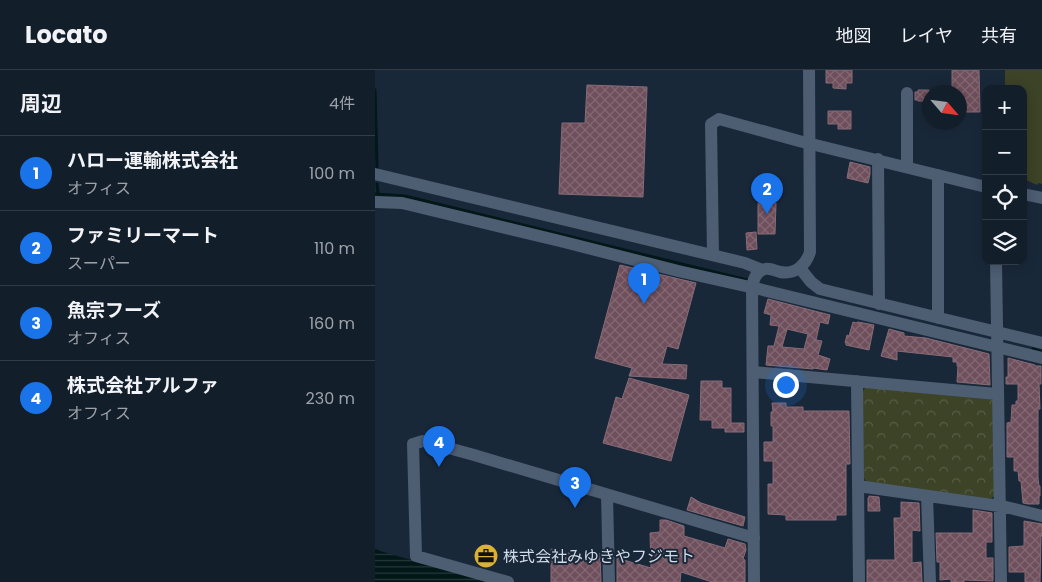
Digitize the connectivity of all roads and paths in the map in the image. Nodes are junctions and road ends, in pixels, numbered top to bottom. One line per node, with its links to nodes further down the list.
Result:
1 (809, 70): 3 (street)
2 (907, 93): 5 (street)
3 (809, 143): 4 (street); 12 (street); 14 (street)
4 (878, 159): 5 (street); 16 (street)
5 (907, 167): 7 (street)
6 (375, 174): 12 (street)
7 (938, 175): 8 (street); 17 (street)
8 (982, 186)
9 (1027, 195): 10 (street)
10 (1042, 198)
11 (375, 202): 15 (street)
12 (713, 256): 15 (street)
13 (997, 265): 18 (street)
14 (800, 268): 15 (street); 16 (street)
15 (755, 281): 18 (street); 21 (street)
16 (879, 304): 17 (street)
17 (938, 318): 18 (street)
18 (997, 340): 19 (street); 20 (street); 23 (street)
19 (1042, 343)
20 (1042, 358)
21 (753, 372): 22 (street); 29 (street)
22 (857, 381): 23 (street); 24 (street)
23 (997, 394): 27 (street)
24 (858, 486): 26 (street); 33 (street)
25 (607, 495): 29 (street); 30 (street); 31 (street)
26 (927, 496): 27 (street); 34 (street)
27 (999, 506): 28 (street); 35 (street)
28 (1042, 516)
29 (755, 538): 32 (street)
30 (508, 582)
31 (609, 582)
32 (755, 582)
33 (859, 582)
34 (929, 582)
35 (1001, 582)

